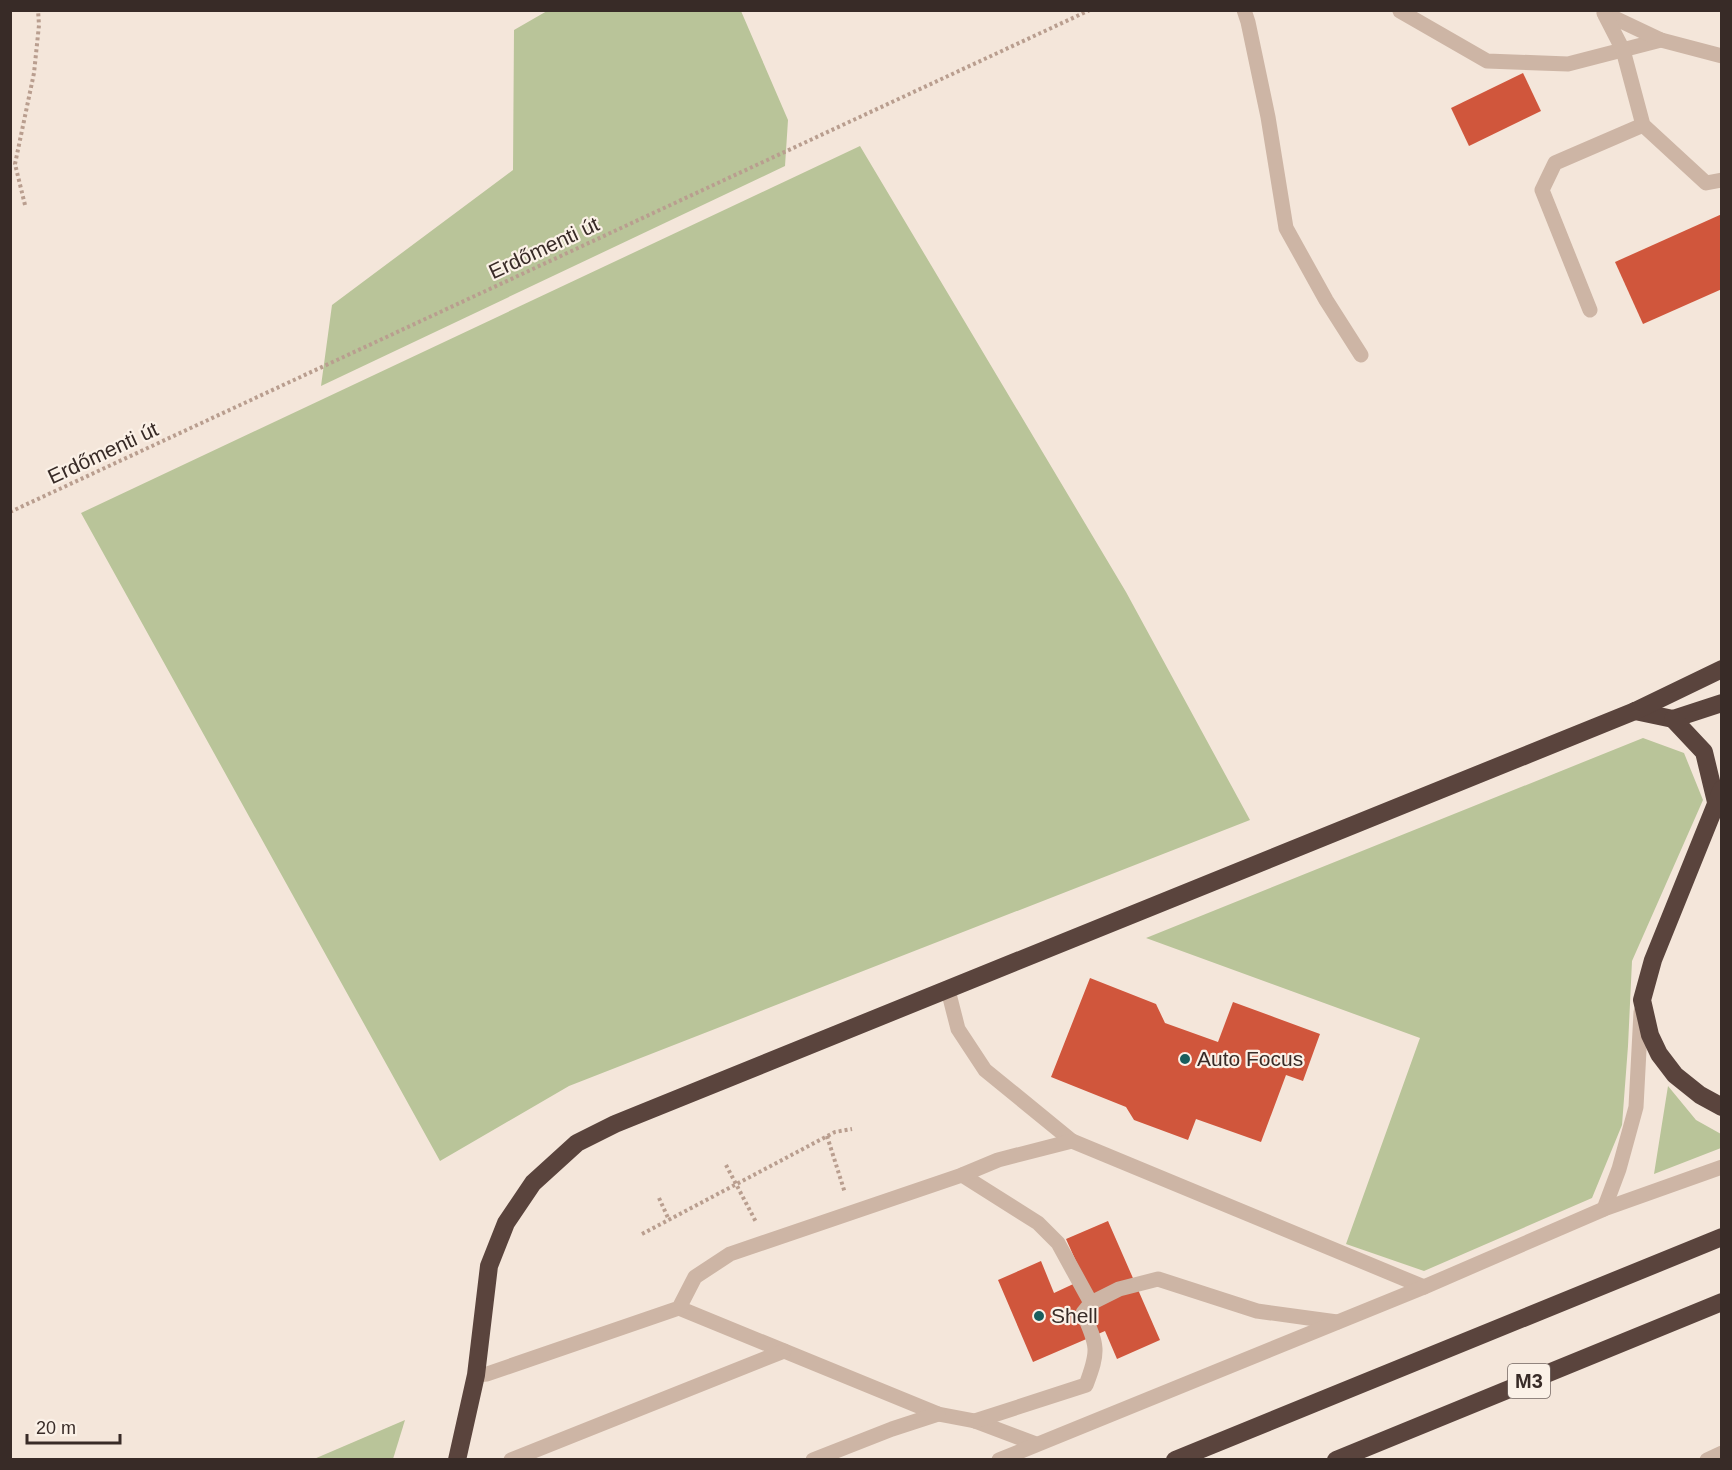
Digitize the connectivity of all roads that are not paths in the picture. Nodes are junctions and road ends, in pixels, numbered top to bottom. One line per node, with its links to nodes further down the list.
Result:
1 (1244, 10): 10 (lane)
2 (1400, 11): 5 (lane)
3 (1604, 13): 4 (lane); 5 (lane)
4 (1661, 40): 5 (lane); 6 (lane)
5 (1623, 50): 7 (lane)
6 (1722, 56)
7 (1643, 125): 8 (lane); 9 (lane)
8 (1722, 180)
9 (1590, 310)
10 (1361, 355)
11 (1722, 669): 13 (highway)
12 (1722, 703): 14 (highway)
13 (1635, 711): 14 (highway); 16 (highway)
14 (1673, 719): 15 (highway)
15 (1719, 796): 17 (highway)
16 (948, 990): 19 (lane); 30 (highway)
17 (1642, 1000): 18 (highway); 22 (lane)
18 (1722, 1107)
19 (1072, 1141): 21 (lane); 24 (lane)
20 (1722, 1167): 22 (lane)
21 (962, 1175): 26 (lane); 27 (lane)
22 (1604, 1209): 24 (lane)
23 (1722, 1236): 39 (highway)
24 (1424, 1287): 28 (lane)
25 (1722, 1302): 40 (highway, M3)
26 (1091, 1303): 28 (lane); 32 (lane)
27 (680, 1308): 29 (lane); 30 (lane)
28 (1336, 1322): 33 (lane)
29 (784, 1352): 31 (lane); 36 (lane)
30 (476, 1375): 35 (highway)
31 (939, 1414): 32 (lane); 37 (lane)
32 (975, 1421): 33 (lane)
33 (1036, 1444): 38 (lane)
34 (1722, 1453): 41 (lane)
35 (457, 1460)
36 (511, 1460)
37 (813, 1460)
38 (999, 1460)
39 (1175, 1460)
40 (1336, 1460)
41 (1707, 1460)

